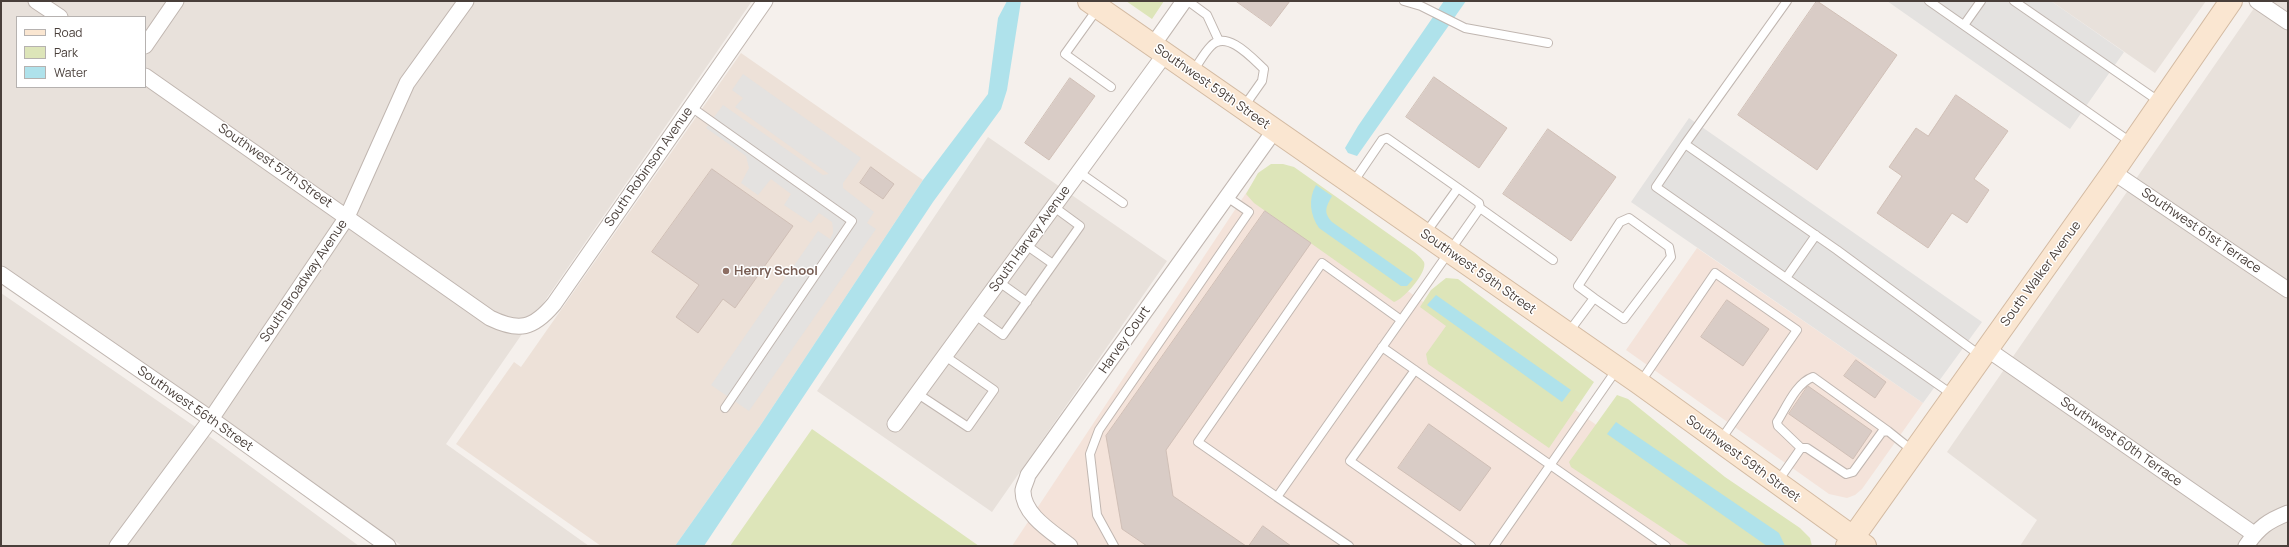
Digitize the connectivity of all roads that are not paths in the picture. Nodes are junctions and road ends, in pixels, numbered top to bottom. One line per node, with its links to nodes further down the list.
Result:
1 (36, 1): 15 (street)
2 (176, 1): 20 (street)
3 (466, 1): 39 (street, South Broadway Avenue)
4 (765, 1): 26 (street, South Robinson Avenue)
5 (1184, 1): 21 (street, South Harvey Avenue)
6 (1188, 1): 18 (lane)
7 (1404, 1): 19 (lane)
8 (1787, 1): 30 (lane)
9 (1929, 1): 17 (lane)
10 (1981, 1): 17 (lane)
11 (2014, 1): 25 (lane)
12 (2231, 1): 25 (main road, South Walker Avenue)
13 (2257, 1): 16 (street)
14 (1094, 4): 21 (main road, Southwest 59th Street); 24 (lane)
15 (58, 16)
16 (2288, 22)
17 (1964, 25): 29 (lane)
18 (1220, 41): 22 (lane); 27 (lane)
19 (1548, 43)
20 (146, 45)
21 (1159, 50): 22 (main road, Southwest 59th Street); 31 (street, South Harvey Avenue)
22 (1192, 73): 27 (main road, Southwest 59th Street)
23 (146, 77): 39 (street, Southwest 57th Street)
24 (1111, 87)
25 (2161, 103): 29 (main road, South Walker Avenue)
26 (691, 107): 54 (street, South Robinson Avenue); 64 (lane)
27 (1243, 109): 28 (main road, Southwest 59th Street)
28 (1274, 130): 33 (main road, Southwest 59th Street); 35 (street, Harvey Court)
29 (2133, 143): 32 (main road, South Walker Avenue)
30 (1685, 144): 41 (lane); 47 (lane)
31 (1079, 172): 36 (lane); 37 (street, South Harvey Avenue)
32 (2113, 172): 49 (street, Southwest 61st Terrace); 57 (main road, South Walker Avenue)
33 (1352, 184): 34 (lane); 40 (main road, Southwest 59th Street)
34 (1458, 188): 38 (lane); 40 (lane)
35 (1227, 197): 79 (street, Harvey Court); 80 (lane)
36 (1123, 203)
37 (1054, 207): 42 (street, South Harvey Avenue); 45 (lane)
38 (1480, 208): 43 (lane); 44 (lane)
39 (348, 217): 54 (street, Southwest 57th Street); 65 (street, South Broadway Avenue)
40 (1425, 235): 43 (main road, Southwest 59th Street)
41 (1816, 235): 47 (lane); 57 (lane)
42 (1026, 245): 45 (lane); 48 (street, South Harvey Avenue)
43 (1449, 252): 53 (lane); 55 (main road, Southwest 59th Street)
44 (1553, 260)
45 (1053, 264): 51 (lane)
46 (1, 274): 65 (street, Southwest 56th Street)
47 (1786, 278): 63 (lane)
48 (1000, 282): 51 (lane); 52 (street, South Harvey Avenue)
49 (2288, 290)
50 (1594, 298): 50 (lane); 55 (lane)
51 (1027, 302): 52 (lane)
52 (975, 315): 58 (street, South Harvey Avenue)
53 (1401, 320): 56 (lane); 73 (lane)
54 (527, 326)
55 (1568, 334): 59 (main road, Southwest 59th Street)
56 (1382, 347): 60 (lane); 73 (lane)
57 (1984, 353): 63 (main road, South Walker Avenue); 75 (street, Southwest 60th Terrace)
58 (946, 356): 62 (street, South Harvey Avenue); 62 (lane)
59 (1617, 368): 61 (main road, Southwest 59th Street); 71 (lane)
60 (1415, 370): 71 (lane); 82 (lane)
61 (1639, 383): 68 (main road, Southwest 59th Street); 68 (lane)
62 (918, 394): 66 (street, South Harvey Avenue)
63 (1954, 396): 70 (main road, South Walker Avenue)
64 (725, 408)
65 (211, 419): 77 (street, South Broadway Avenue); 78 (street, Southwest 56th Street)
66 (895, 424)
67 (1888, 431): 69 (lane); 69 (lane); 70 (lane)
68 (1719, 442): 72 (main road, Southwest 59th Street)
69 (1801, 448): 72 (lane)
70 (1914, 451): 76 (main road, South Walker Avenue)
71 (1550, 465): 83 (lane); 84 (lane)
72 (1776, 484): 76 (main road, Southwest 59th Street)
73 (1277, 497): 81 (lane)
74 (2288, 512): 75 (street)
75 (2250, 540)
76 (1855, 543)
77 (117, 546)
78 (388, 546)
79 (1070, 546)
80 (1114, 546)
81 (1349, 546)
82 (1471, 546)
83 (1494, 546)
84 (1666, 546)

